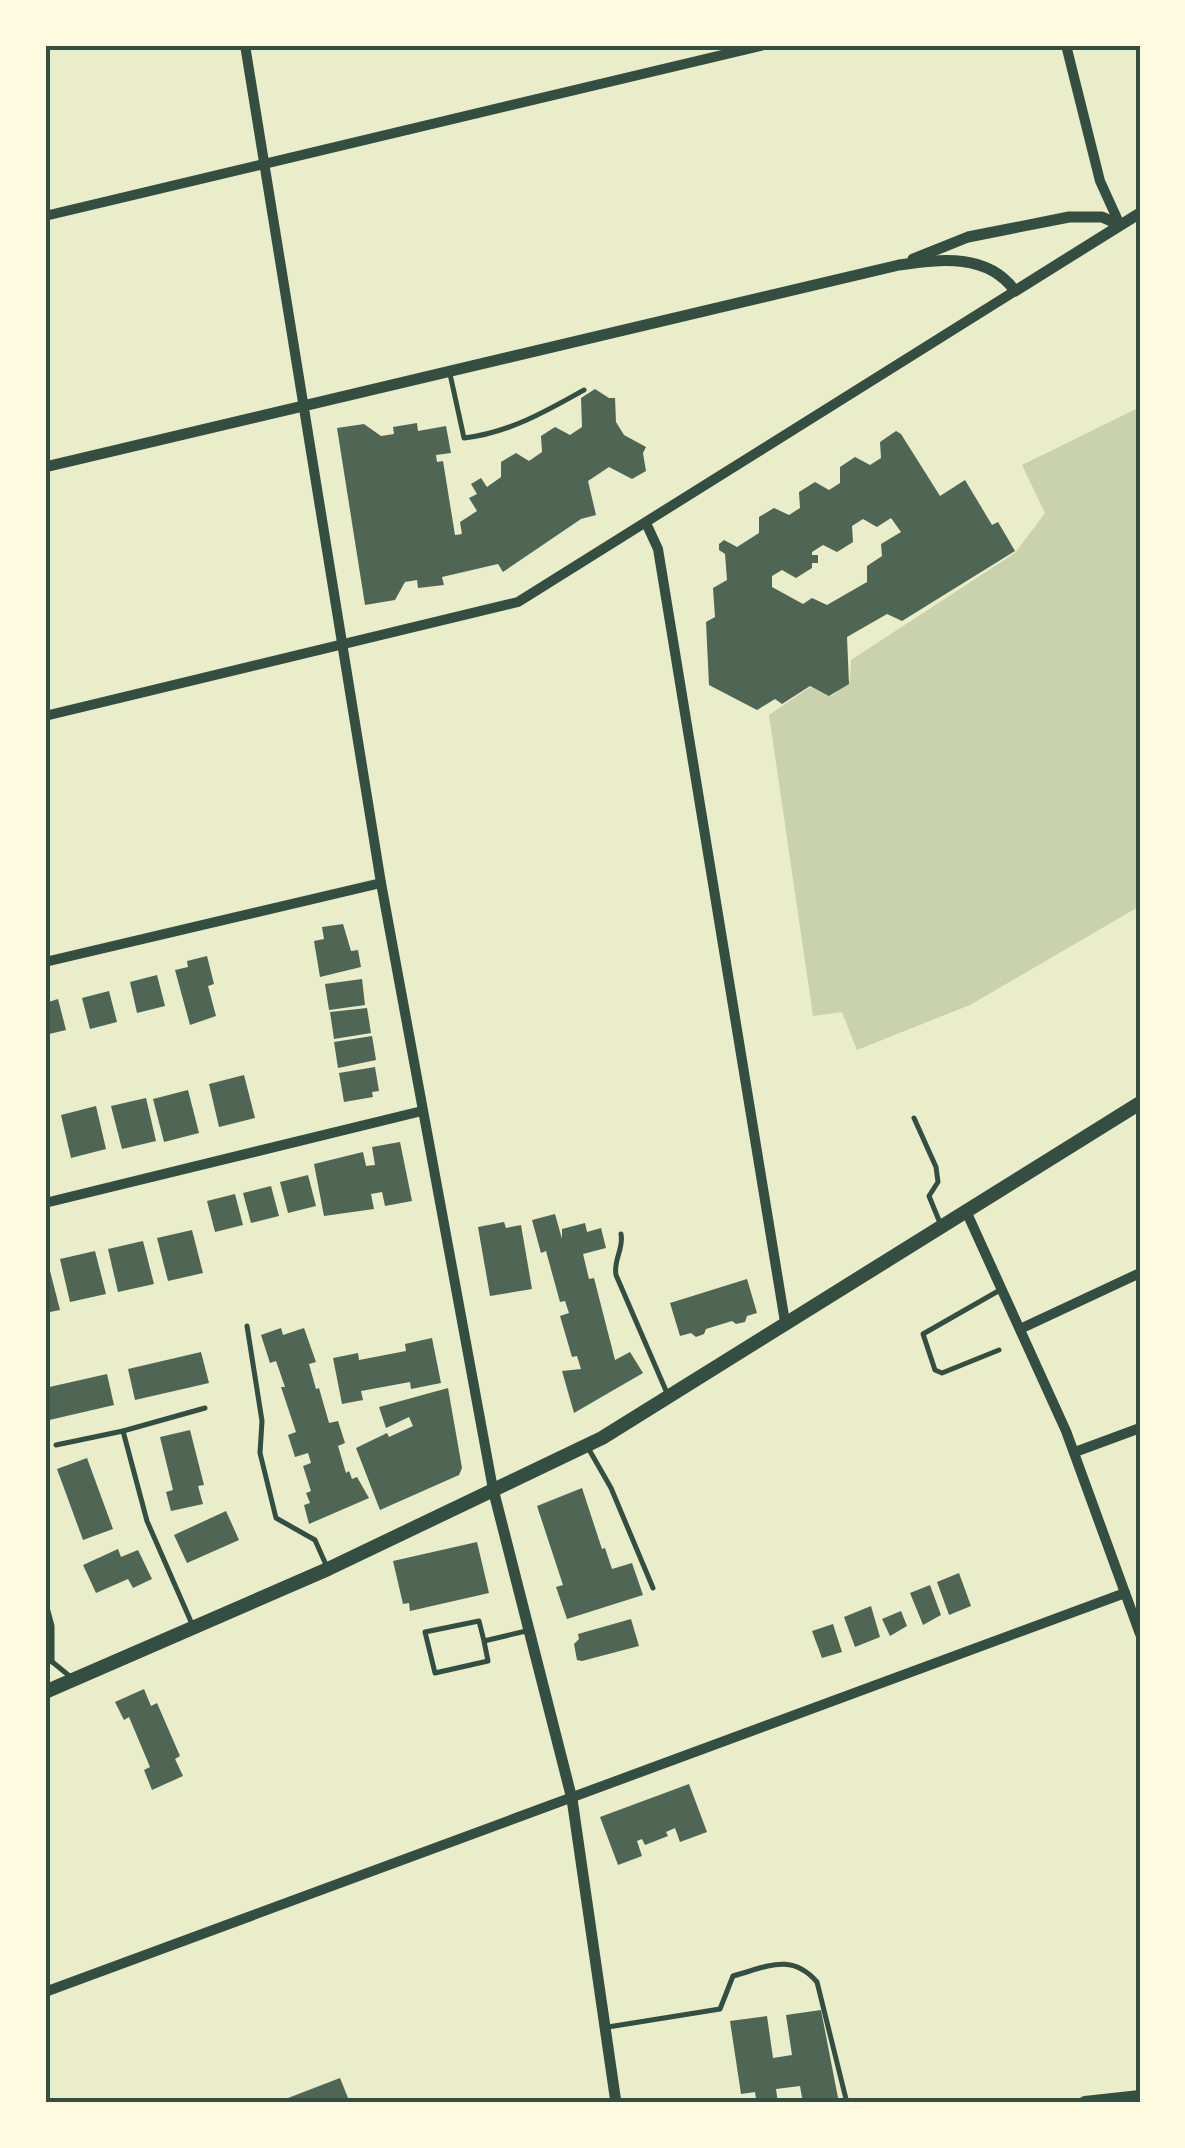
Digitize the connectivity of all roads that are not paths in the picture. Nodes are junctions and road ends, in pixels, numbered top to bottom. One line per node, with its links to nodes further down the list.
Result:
1 (245, 45): 4 (street)
2 (764, 45): 4 (street)
3 (1066, 45): 7 (street)
4 (264, 164): 6 (street); 12 (street)
5 (1140, 214): 7 (street)
6 (45, 216)
7 (1120, 225): 8 (street); 9 (street)
8 (899, 266): 9 (street); 10 (street)
9 (1015, 292): 14 (street)
10 (449, 372): 11 (lane); 12 (street)
11 (584, 390)
12 (304, 406): 13 (street); 15 (street)
13 (45, 467)
14 (646, 523): 15 (street); 28 (street)
15 (342, 645): 16 (street); 17 (street)
16 (45, 716)
17 (381, 882): 18 (street); 20 (street)
18 (45, 962)
19 (1140, 1103): 23 (main road)
20 (422, 1111): 22 (street); 39 (street)
21 (914, 1118): 24 (lane)
22 (45, 1203)
23 (966, 1211): 24 (main road); 27 (street)
24 (942, 1226): 28 (main road)
25 (621, 1234): 32 (lane)
26 (1140, 1273): 30 (street)
27 (1002, 1289): 30 (street); 31 (lane)
28 (784, 1322): 32 (main road)
29 (247, 1326): 40 (lane)
30 (1020, 1329): 38 (street)
31 (999, 1350)
32 (669, 1396): 36 (main road)
33 (206, 1408): 35 (lane)
34 (1140, 1428): 38 (street)
35 (122, 1431): 37 (lane); 44 (lane)
36 (586, 1445): 39 (main road); 41 (lane)
37 (56, 1446)
38 (1074, 1452): 42 (street)
39 (493, 1490): 40 (main road); 45 (street)
40 (328, 1570): 44 (main road)
41 (653, 1588)
42 (1125, 1593): 46 (street); 52 (street)
43 (45, 1600): 49 (lane)
44 (194, 1626): 50 (main road)
45 (529, 1630): 47 (lane); 52 (street)
46 (1140, 1634)
47 (484, 1641): 47 (lane)
48 (45, 1656): 49 (lane)
49 (52, 1662): 50 (lane)
50 (74, 1680): 51 (main road)
51 (45, 1692)
52 (572, 1799): 53 (street); 54 (street)
53 (45, 1992)
54 (605, 2027): 56 (street); 57 (lane)
55 (1140, 2098): 58 (main road)
56 (616, 2103)
57 (847, 2103)
58 (1085, 2103)

